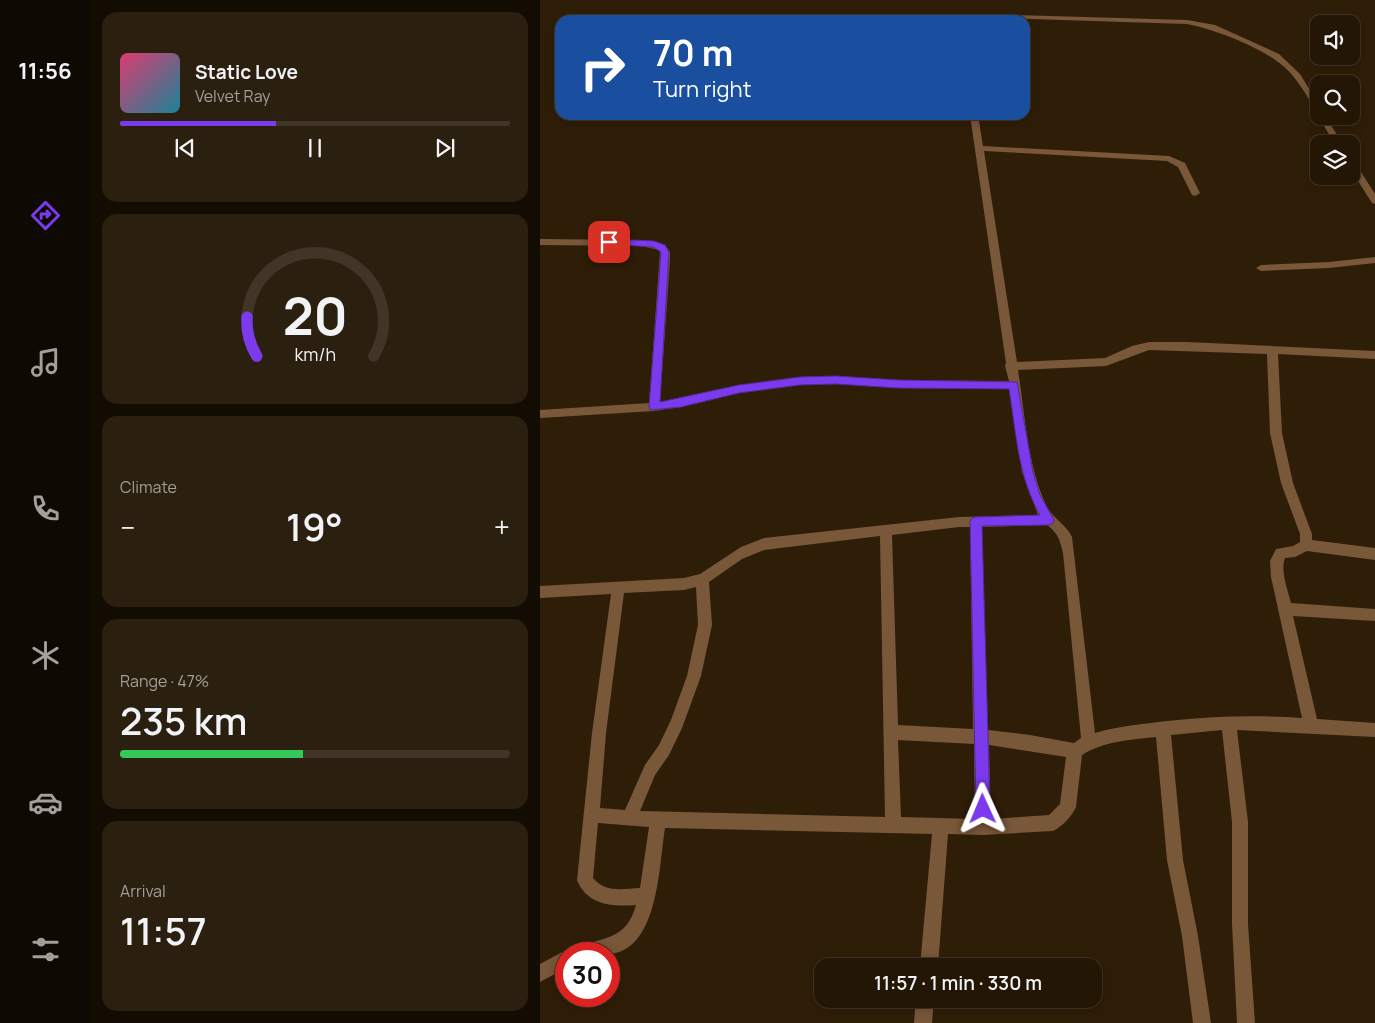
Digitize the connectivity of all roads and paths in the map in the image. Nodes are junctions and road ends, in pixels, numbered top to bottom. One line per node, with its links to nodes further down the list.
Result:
1 (1030, 17): 2 (street)
2 (1310, 97)
3 (975, 120): 4 (street)
4 (979, 148): 6 (street); 13 (street)
5 (1360, 177): 7 (street)
6 (1195, 193)
7 (1375, 201)
8 (540, 242): 15 (street)
9 (1375, 260): 10 (street)
10 (1261, 268)
11 (1272, 350): 12 (street); 13 (street); 20 (street)
12 (1375, 354)
13 (1010, 366): 14 (street)
14 (1013, 385): 15 (street); 17 (street)
15 (654, 407): 16 (street)
16 (540, 414)
17 (1049, 520): 18 (street); 33 (street)
18 (976, 522): 19 (street); 32 (street)
19 (886, 530): 22 (street); 31 (street)
20 (1306, 545): 21 (street); 25 (street)
21 (1375, 554)
22 (702, 579): 23 (street); 36 (street)
23 (618, 588): 24 (street); 35 (street)
24 (540, 592)
25 (1285, 609): 26 (street); 28 (street)
26 (1375, 614)
27 (1229, 723): 28 (street); 29 (street); 49 (street)
28 (1311, 726): 30 (street)
29 (1163, 729): 33 (street); 48 (street)
30 (1375, 730)
31 (892, 732): 32 (street); 38 (street)
32 (982, 737): 34 (street); 40 (street)
33 (1089, 742): 34 (street)
34 (1075, 752): 40 (street)
35 (591, 815): 36 (street); 41 (street)
36 (629, 818): 37 (street)
37 (658, 820): 38 (street); 41 (street)
38 (893, 825): 39 (street)
39 (941, 826): 40 (street); 43 (street)
40 (983, 827)
41 (646, 896): 42 (street)
42 (619, 942)
43 (930, 958)
44 (555, 965): 45 (street)
45 (540, 973)
46 (925, 1008): 47 (street)
47 (923, 1023)
48 (1202, 1023)
49 (1246, 1023)

